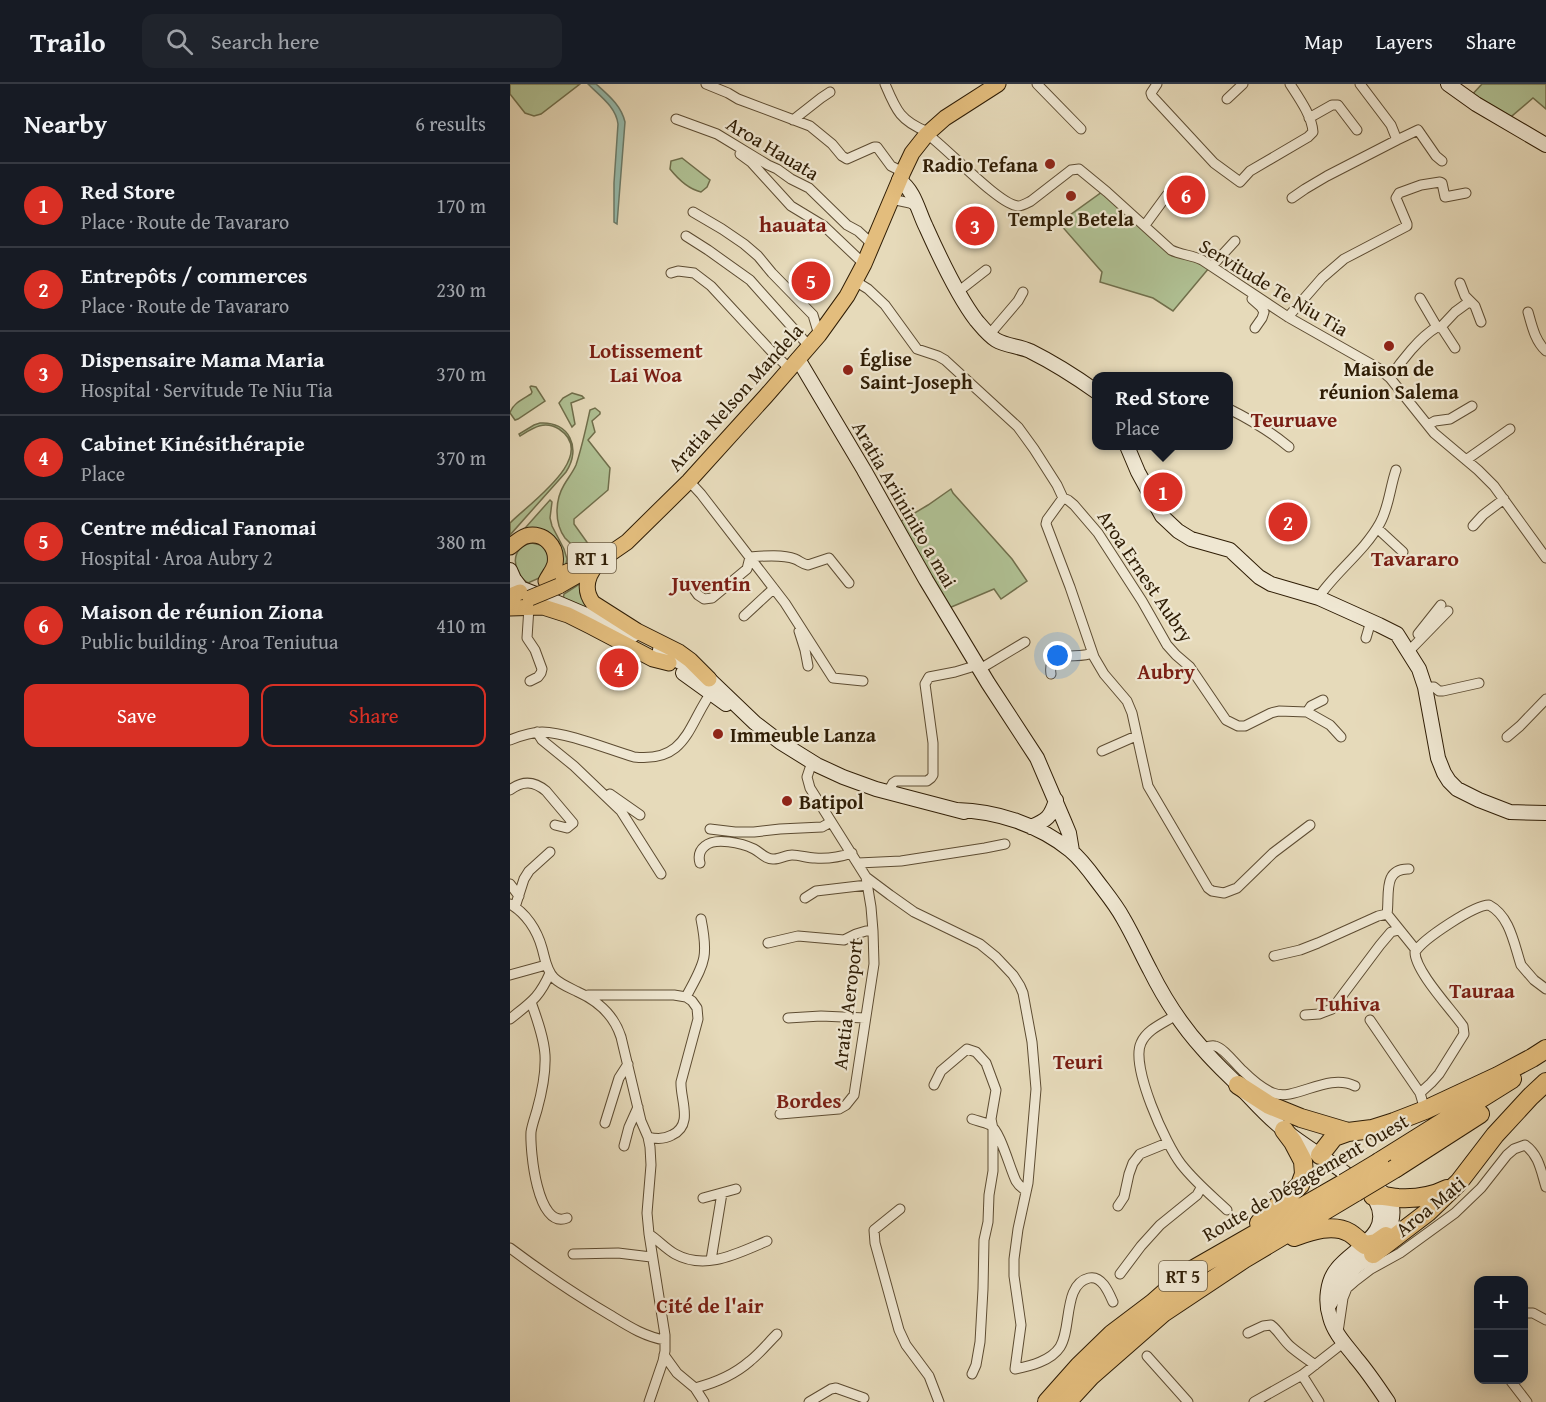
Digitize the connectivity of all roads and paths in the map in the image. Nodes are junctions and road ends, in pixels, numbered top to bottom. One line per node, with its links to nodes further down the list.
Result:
1 (706, 84): 14 (street)
2 (885, 84): 17 (street)
3 (998, 84): 17 (main road, Aratia Nelson Mandela / RT 1)
4 (1037, 84): 15 (street)
5 (1157, 84): 12 (street)
6 (1243, 84): 11 (street)
7 (1290, 84): 12 (street)
8 (1360, 84): 19 (street)
9 (1448, 84): 20 (main road)
10 (830, 92): 14 (street)
11 (1227, 99)
12 (1309, 118): 16 (street)
13 (676, 119): 32 (street, Aroa Hauata)
14 (792, 120): 22 (street)
15 (1081, 129)
16 (1357, 130)
17 (927, 133): 22 (main road, Aratia Nelson Mandela / RT 1); 29 (street, Servitude Te Niu Tia)
18 (709, 138): 33 (street)
19 (1397, 140): 21 (street); 26 (street)
20 (1546, 145)
21 (1442, 161)
22 (901, 176): 25 (main road, Aratia Nelson Mandela / RT 1); 27 (main road)
23 (1466, 193): 45 (street)
24 (1167, 195): 29 (street)
25 (891, 198): 27 (street); 32 (main road, Aratia Nelson Mandela / RT 1)
26 (1292, 198)
27 (919, 208): 39 (main road)
28 (693, 212): 50 (street)
29 (1144, 225): 34 (street, Servitude Te Niu Tia)
30 (686, 236): 50 (street)
31 (1236, 242): 34 (street)
32 (872, 244): 33 (main road, Aratia Nelson Mandela / RT 1)
33 (864, 264): 37 (main road, Aratia Nelson Mandela / RT 1)
34 (1212, 266): 41 (street, Servitude Te Niu Tia)
35 (986, 270): 39 (street)
36 (672, 273): 53 (street)
37 (855, 280): 50 (main road, Aratia Nelson Mandela / RT 1); 65 (street, Aroa Ernest Aubry)
38 (1460, 283): 43 (street)
39 (959, 291): 49 (main road)
40 (1023, 292): 49 (street)
41 (1251, 292): 45 (street, Servitude Te Niu Tia); 48 (street)
42 (1420, 298): 47 (street)
43 (1470, 302): 46 (street); 47 (street)
44 (1528, 312): 52 (street)
45 (1288, 317): 54 (street, Servitude Te Niu Tia)
46 (1481, 322)
47 (1439, 327): 51 (street); 54 (street)
48 (1255, 328)
49 (989, 336): 55 (main road)
50 (814, 341): 53 (main road, Aratia Nelson Mandela / RT 1)
51 (1455, 348)
52 (1546, 351)
53 (794, 364): 64 (main road, Aratia Nelson Mandela / RT 1); 94 (main road, Aratia Ariininito a mai)
54 (1390, 378): 58 (street, Servitude Te Niu Tia)
55 (1092, 389)
56 (1472, 406): 58 (street)
57 (1233, 411): 60 (street)
58 (1428, 425): 62 (street, Servitude Te Niu Tia)
59 (1510, 429): 62 (street)
60 (1289, 447)
61 (1128, 450): 81 (main road)
62 (1466, 460): 66 (street, Servitude Te Niu Tia)
63 (1396, 470): 68 (street)
64 (689, 482): 69 (main road, Aratia Nelson Mandela / RT 1); 73 (street)
65 (1063, 498): 91 (street); 103 (street, Aroa Ernest Aubry)
66 (1504, 499): 67 (street); 72 (street, Servitude Te Niu Tia)
67 (1473, 526)
68 (1377, 528): 71 (street); 81 (street)
69 (636, 532): 74 (main road, Aratia Nelson Mandela / RT 1); 76 (main road, Aratia Nelson Mandela / RT 1)
70 (512, 541): 76 (main road)
71 (1403, 552)
72 (1545, 553)
73 (750, 557): 77 (street); 78 (street); 79 (street)
74 (598, 562): 76 (main road, Aratia Nelson Mandela / RT 1); 99 (main road)
75 (510, 570): 80 (main road)
76 (550, 583): 80 (main road, Aratia Nelson Mandela / RT 1, bridge)
77 (849, 583)
78 (693, 588)
79 (773, 588): 84 (street); 85 (street)
80 (520, 594): 82 (main road, Aratia Nelson Mandela / RT 1); 87 (main road); 92 (main road); 96 (street)
81 (1318, 598): 86 (main road)
82 (510, 607)
83 (1445, 608): 90 (street)
84 (793, 615): 93 (street); 97 (street)
85 (744, 616)
86 (1371, 621): 88 (street); 90 (main road)
87 (602, 622): 92 (main road); 99 (main road)
88 (1366, 638)
89 (1025, 642): 94 (street)
90 (1408, 649): 100 (main road)
91 (1092, 653): 95 (street); 105 (street)
92 (669, 663): 99 (main road)
93 (808, 666)
94 (979, 667): 113 (street); 114 (main road, Aratia Ariininito a mai)
95 (1051, 674)
96 (530, 681)
97 (863, 681)
98 (1479, 683): 100 (street)
99 (712, 686): 104 (street); 110 (main road)
100 (1425, 687): 116 (main road)
101 (1546, 699): 106 (street)
102 (1323, 700): 103 (street)
103 (1307, 712): 107 (street)
104 (537, 732): 108 (street); 111 (street)
105 (1136, 736): 109 (street); 120 (street)
106 (1507, 736)
107 (1341, 737)
108 (510, 740)
109 (1102, 751)
110 (812, 762): 113 (main road); 118 (street, Aratia Aeroport)
111 (583, 775): 117 (street); 131 (street)
112 (510, 790): 119 (street)
113 (888, 792): 115 (main road)
114 (1054, 807): 121 (main road); 123 (main road); 125 (main road, Aratia Ariininito a mai)
115 (957, 810): 121 (main road); 123 (main road)
116 (1546, 813)
117 (640, 815)
118 (831, 822): 122 (street); 127 (street, Aratia Aeroport)
119 (555, 825)
120 (1310, 825)
121 (1031, 827): 123 (main road)
122 (710, 829)
123 (1053, 842): 125 (main road); 133 (main road)
124 (1005, 844): 129 (street)
125 (1072, 851): 133 (main road)
126 (550, 852): 135 (street)
127 (852, 853): 128 (street); 129 (street, Aratia Aeroport)
128 (699, 862)
129 (858, 862): 132 (street, Aratia Aeroport)
130 (1409, 869): 138 (street)
131 (661, 874)
132 (867, 881): 136 (street); 141 (street, Aratia Aeroport); 184 (street)
133 (1097, 881): 153 (main road)
134 (510, 884): 135 (street)
135 (519, 896): 137 (street)
136 (805, 898)
137 (513, 905): 145 (street)
138 (1387, 914): 140 (street); 144 (street)
139 (701, 919): 149 (street)
140 (1399, 930): 143 (street); 152 (street)
141 (873, 931): 142 (street); 155 (street, Aratia Aeroport)
142 (768, 943)
143 (1416, 950): 147 (street); 167 (street)
144 (1274, 956)
145 (548, 969): 146 (street); 148 (street); 150 (street)
146 (510, 975)
147 (1546, 989)
148 (586, 995): 149 (street); 161 (street)
149 (686, 998): 175 (street)
150 (528, 1005): 151 (street); 156 (street); 191 (street)
151 (510, 1014)
152 (1305, 1014)
153 (1176, 1015): 158 (main road); 176 (street)
154 (789, 1018): 155 (street)
155 (865, 1018): 169 (street, Aratia Aeroport)
156 (510, 1019)
157 (1370, 1020): 167 (street)
158 (1202, 1048): 165 (main road); 166 (street)
159 (1546, 1049): 167 (highway)
160 (1546, 1056): 179 (highway, Route de Dégagement Ouest / RT 5)
161 (628, 1064): 168 (street); 171 (street)
162 (1546, 1071): 179 (highway, Route de Dégagement Ouest / RT 5)
163 (1546, 1082): 180 (highway)
164 (934, 1085): 172 (street)
165 (1238, 1085): 173 (main road); 174 (highway); 178 (main road)
166 (1355, 1086)
167 (1422, 1101): 174 (highway)
168 (638, 1107): 175 (street); 177 (street)
169 (780, 1114)
170 (972, 1119): 172 (street)
171 (605, 1123)
172 (992, 1125): 184 (street); 213 (street)
173 (1284, 1130): 178 (main road); 201 (highway)
174 (1348, 1132): 178 (highway)
175 (648, 1137): 192 (street)
176 (1167, 1143): 182 (street); 188 (street)
177 (624, 1146)
178 (1323, 1152): 185 (main road)
179 (1387, 1165): 185 (highway, Route de Dégagement Ouest / RT 5, bridge)
180 (1459, 1182): 185 (highway); 197 (highway)
181 (1546, 1187): 208 (street, Aroa Mati)
182 (1202, 1188): 190 (street); 202 (street)
183 (736, 1189): 186 (street)
184 (1026, 1191): 203 (street)
185 (1365, 1191): 193 (main road); 195 (highway, Route de Dégagement Ouest / RT 5); 197 (main road); 201 (highway, Route de Dégagement Ouest / RT 5)
186 (722, 1193): 187 (street); 200 (street)
187 (703, 1198)
188 (1118, 1206)
189 (900, 1209): 221 (street)
190 (1227, 1210)
191 (567, 1218)
192 (649, 1234): 199 (street); 200 (street)
193 (1386, 1236): 197 (highway)
194 (767, 1241): 200 (street)
195 (1267, 1246): 197 (highway); 223 (highway, Route de Dégagement Ouest / RT 5)
196 (510, 1248): 209 (street)
197 (1369, 1249): 208 (main road)
198 (573, 1254): 199 (street)
199 (651, 1257): 209 (street)
200 (711, 1260)
201 (1187, 1273): 222 (highway, Route de Dégagement Ouest / RT 5)
202 (1120, 1274)
203 (1113, 1302)
204 (1528, 1313): 205 (street)
205 (1546, 1320)
206 (1248, 1333): 212 (street)
207 (777, 1334): 216 (street)
208 (1340, 1338): 212 (street); 227 (main road)
209 (665, 1340): 210 (street)
210 (664, 1355): 216 (street); 218 (street)
211 (1147, 1356): 224 (street)
212 (1315, 1365): 214 (street)
213 (972, 1374)
214 (1302, 1375): 225 (street); 226 (street)
215 (1513, 1384): 228 (street)
216 (695, 1388): 219 (street)
217 (864, 1398): 220 (street)
218 (649, 1402)
219 (704, 1402)
220 (809, 1402)
221 (939, 1402)
222 (1047, 1402)
223 (1067, 1402)
224 (1188, 1402)
225 (1254, 1402)
226 (1319, 1402)
227 (1388, 1402)
228 (1527, 1402)

